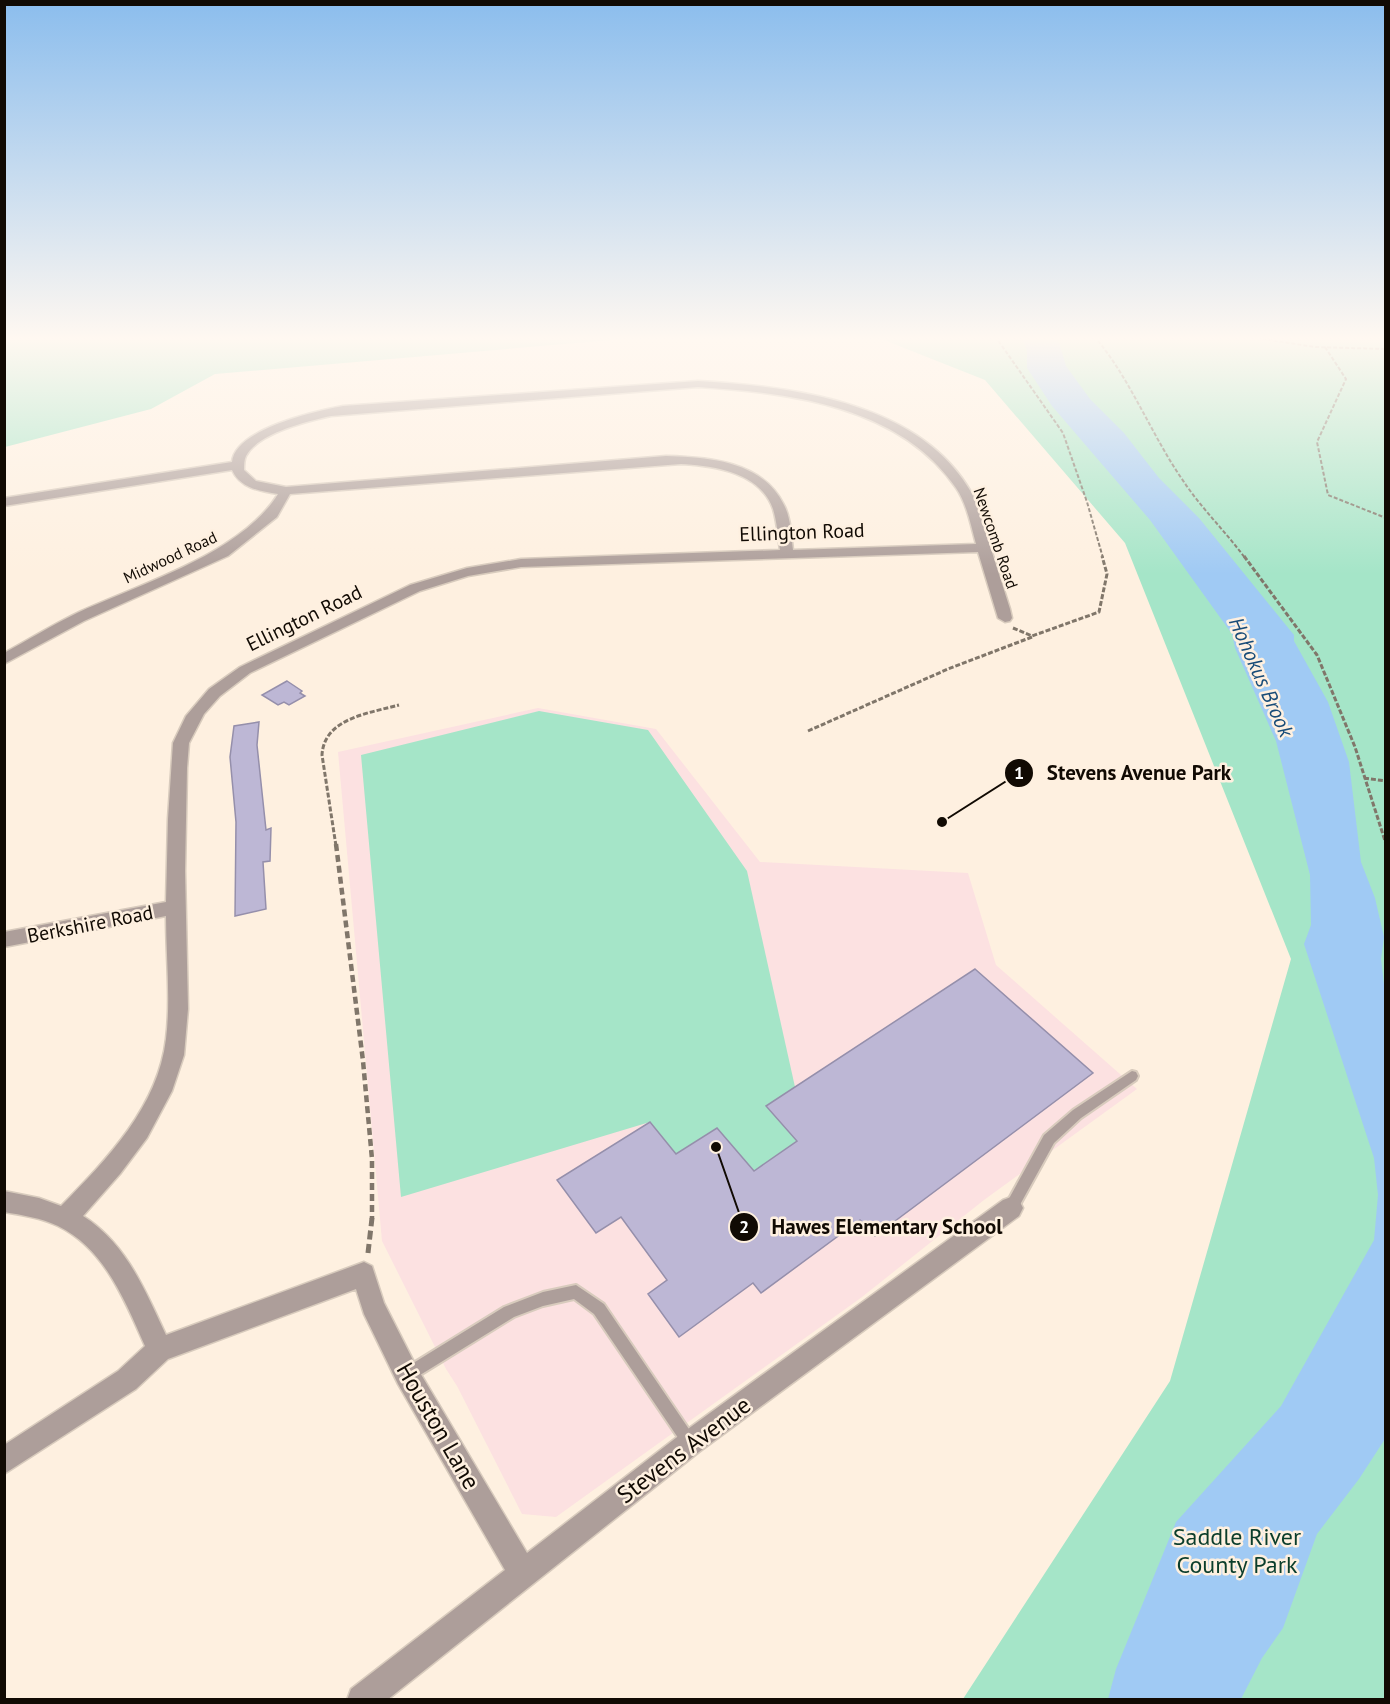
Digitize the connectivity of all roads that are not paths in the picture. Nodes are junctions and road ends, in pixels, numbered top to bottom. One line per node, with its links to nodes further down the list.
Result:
1 (316, 416): 3 (street, Newcomb Road)
2 (866, 416): 6 (street, Newcomb Road)
3 (237, 465): 4 (street); 5 (street)
4 (286, 491): 7 (street); 9 (street, Midwood Road)
5 (4, 502)
6 (984, 548): 7 (street, Ellington Road); 8 (street, Newcomb Road)
7 (787, 553): 10 (street, Ellington Road)
8 (1005, 618)
9 (8, 653)
10 (176, 907): 11 (street, Berkshire Road); 15 (street, Ellington Road)
11 (4, 940)
12 (1132, 1076): 14 (lane)
13 (4, 1201): 15 (street)
14 (1011, 1208): 18 (street, Stevens Avenue)
15 (66, 1217): 16 (street)
16 (160, 1350): 17 (street, Houston Lane); 19 (street)
17 (407, 1375): 18 (lane); 20 (street, Houston Lane)
18 (690, 1443): 20 (street, Stevens Avenue)
19 (4, 1461)
20 (523, 1574): 21 (street, Stevens Avenue)
21 (362, 1700)

